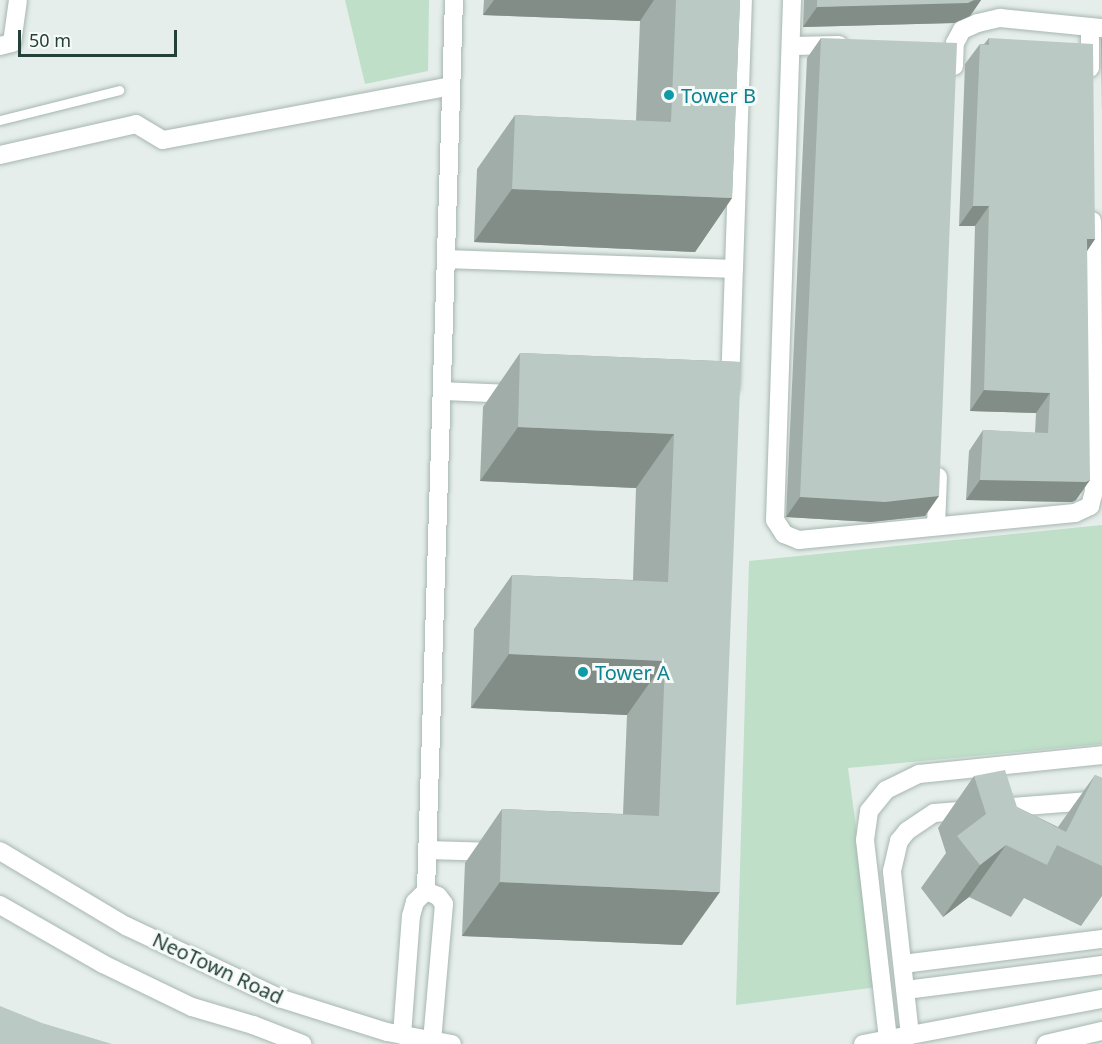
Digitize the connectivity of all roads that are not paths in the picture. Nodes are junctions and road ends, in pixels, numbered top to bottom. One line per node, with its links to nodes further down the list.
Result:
1 (18, 0): 10 (street)
2 (454, 0): 12 (street)
3 (742, 0): 20 (street)
4 (792, 0): 11 (street)
5 (1000, 9): 6 (street); 7 (street)
6 (1096, 28): 13 (street)
7 (955, 43): 8 (street); 15 (street)
8 (932, 44)
9 (862, 45): 11 (street)
10 (0, 46)
11 (792, 46): 26 (street)
12 (451, 86): 17 (street); 19 (street)
13 (1090, 87)
14 (119, 90): 16 (lane)
15 (953, 90)
16 (0, 120)
17 (0, 155)
18 (1092, 206): 24 (street)
19 (446, 259): 20 (street); 21 (street)
20 (734, 269): 23 (street)
21 (442, 391): 22 (street); 29 (street)
22 (534, 394)
23 (718, 400)
24 (1098, 409): 26 (street)
25 (939, 456): 26 (street)
26 (936, 526)
27 (1102, 755): 42 (street)
28 (1102, 800): 35 (street)
29 (428, 850): 31 (street); 32 (street)
30 (0, 851): 40 (street, NeoTown Road)
31 (518, 852)
32 (426, 891): 40 (street); 43 (street)
33 (0, 905): 44 (street, NeoTown Road)
34 (1102, 939): 35 (street)
35 (903, 964): 37 (street)
36 (1102, 965): 37 (street)
37 (906, 990): 41 (street)
38 (1102, 999): 41 (street)
39 (1102, 1031): 47 (street)
40 (402, 1035): 43 (street, NeoTown Road)
41 (910, 1035): 42 (street)
42 (888, 1039): 46 (street)
43 (432, 1041): 45 (street, NeoTown Road)
44 (302, 1044)
45 (452, 1044)
46 (863, 1044)
47 (1046, 1044)

